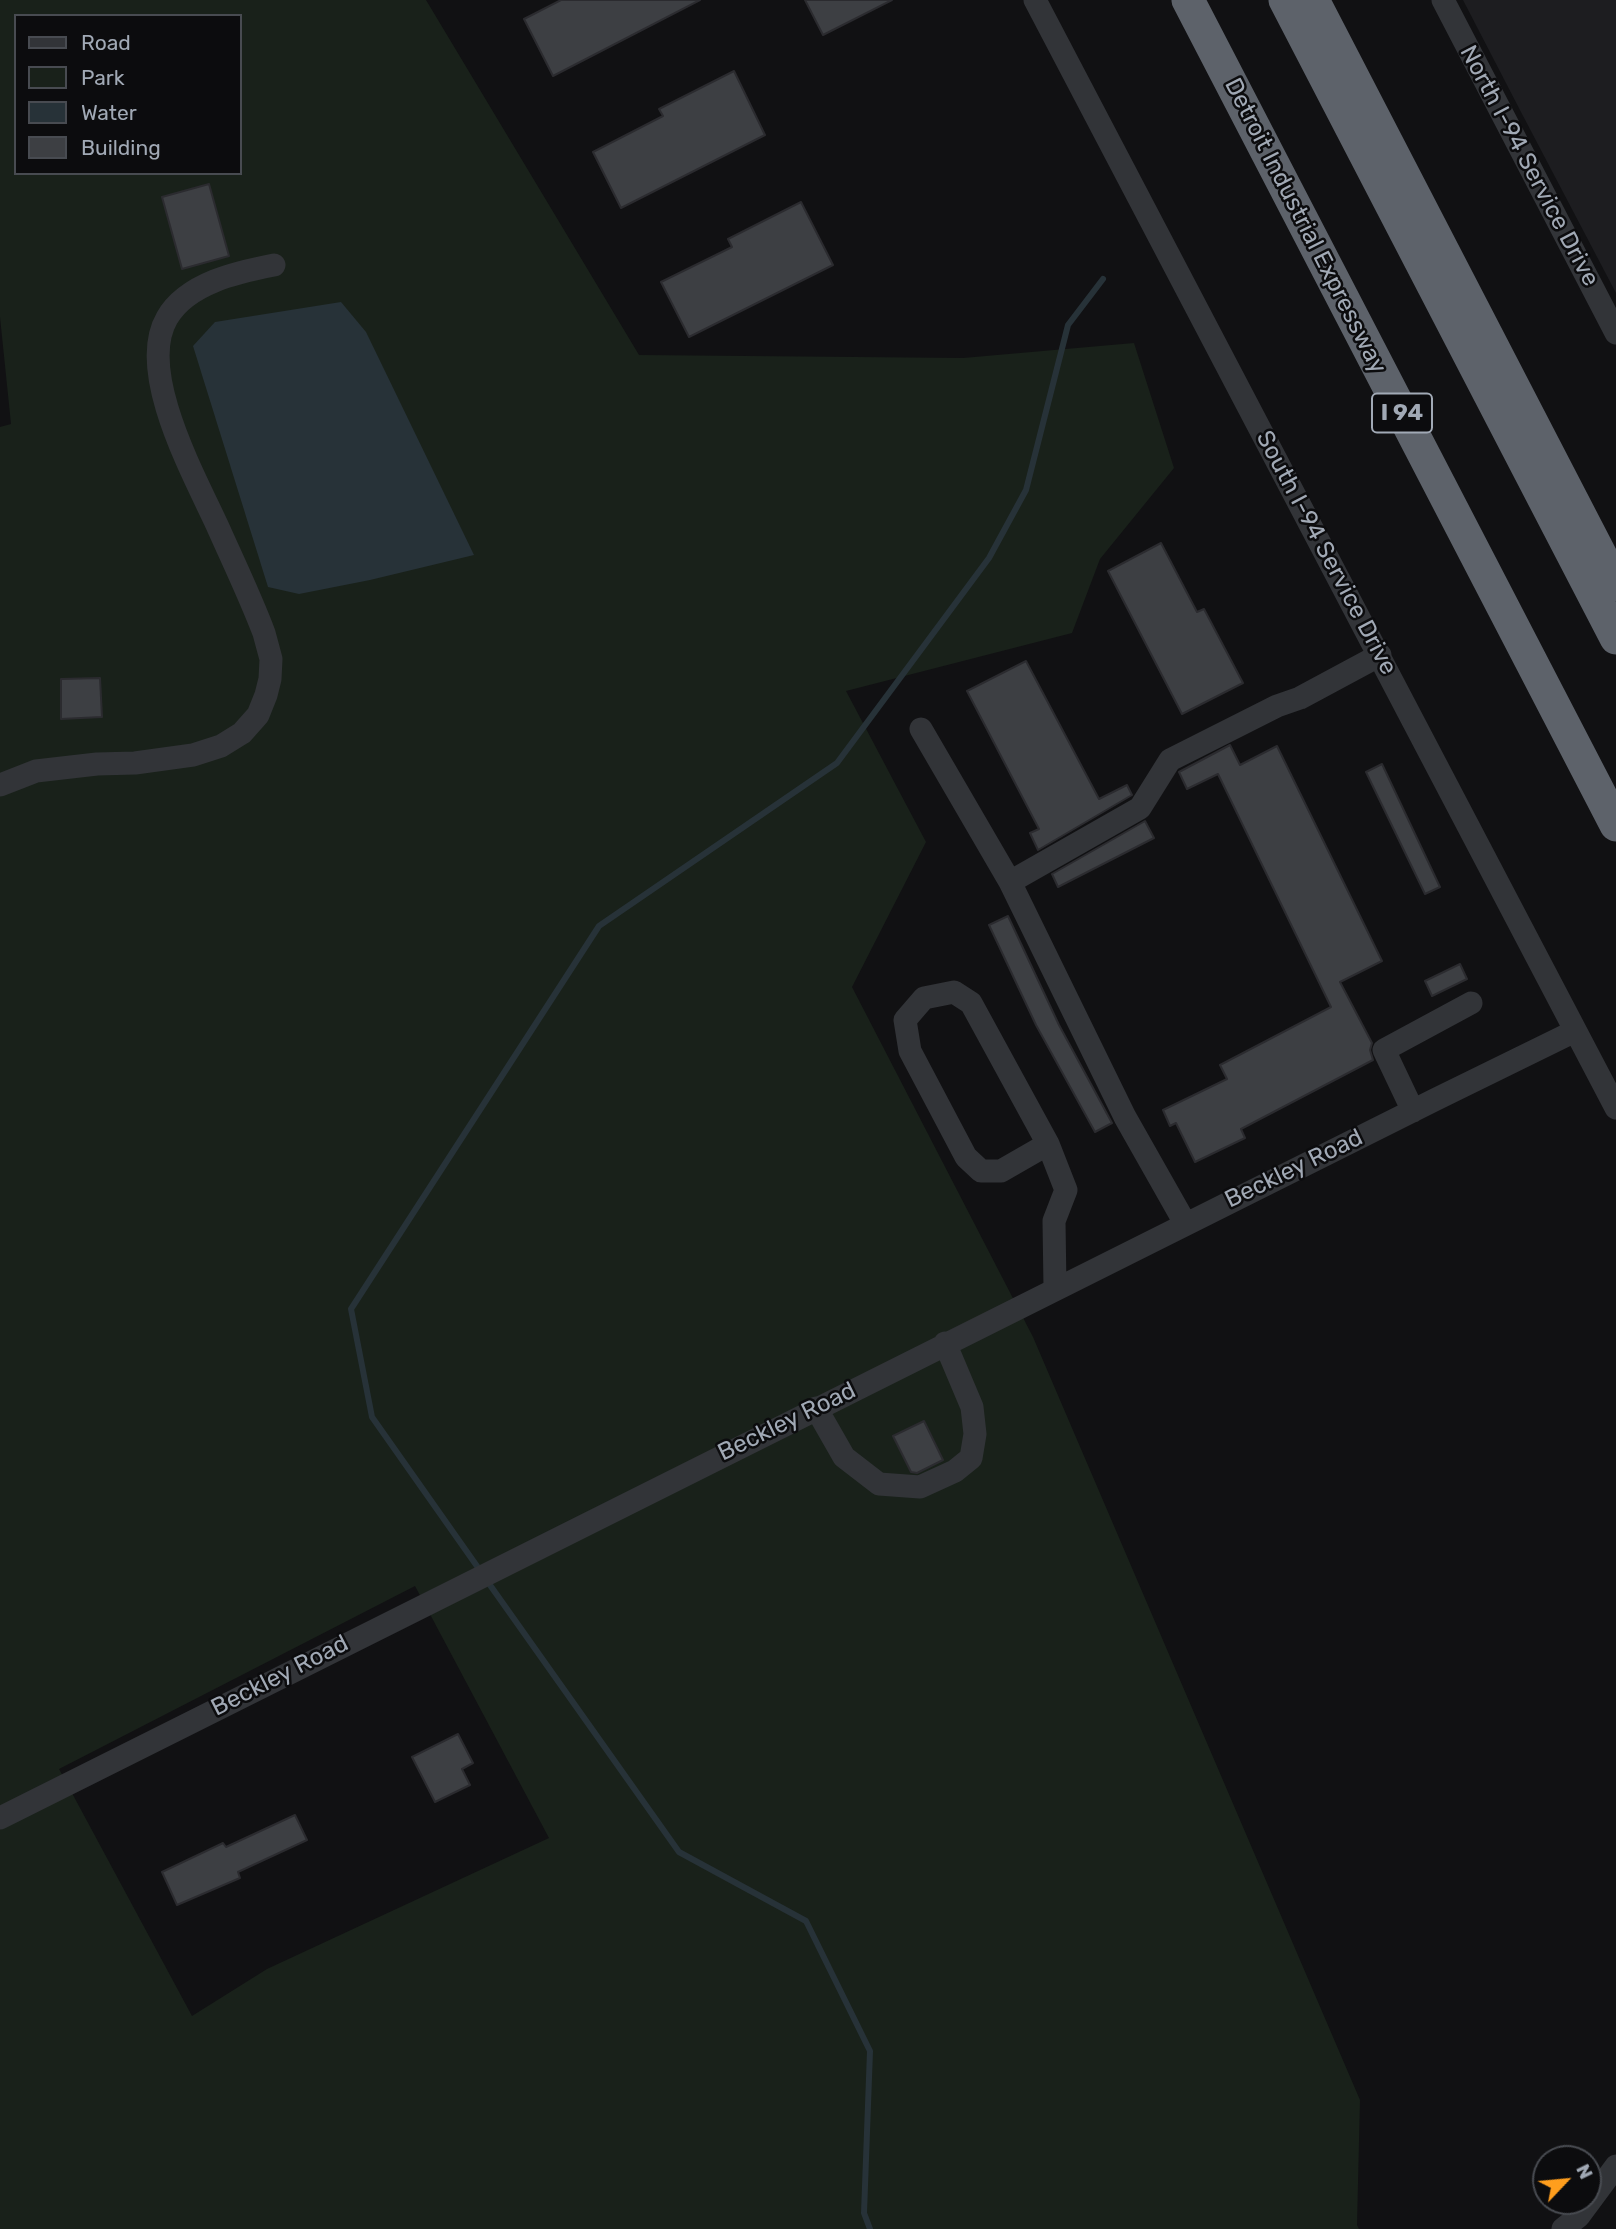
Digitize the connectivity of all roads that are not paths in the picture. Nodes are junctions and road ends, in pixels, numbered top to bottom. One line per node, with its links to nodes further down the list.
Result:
1 (1035, 0): 12 (street, South I-94 Service Drive)
2 (1188, 0): 15 (highway, Detroit Industrial Expressway / I 94)
3 (1285, 0): 11 (highway)
4 (1313, 0): 7 (highway)
5 (1323, 0): 7 (highway)
6 (1443, 0): 9 (street, North I-94 Service Drive)
7 (1369, 107): 10 (highway)
8 (274, 264): 14 (street)
9 (1616, 332)
10 (1616, 585)
11 (1616, 638)
12 (1380, 655): 16 (street); 18 (street, South I-94 Service Drive)
13 (921, 729): 16 (street)
14 (0, 785)
15 (1616, 825)
16 (1010, 882): 22 (street)
17 (1471, 1003): 20 (street)
18 (1575, 1031): 19 (street, South I-94 Service Drive); 20 (street, Beckley Road)
19 (1616, 1108)
20 (1413, 1111): 22 (street, Beckley Road)
21 (1048, 1143): 21 (street); 23 (street)
22 (1185, 1223): 23 (street, Beckley Road)
23 (1055, 1288): 24 (street, Beckley Road)
24 (945, 1343): 25 (street, Beckley Road); 25 (street)
25 (816, 1408): 26 (street, Beckley Road)
26 (0, 1818)
27 (1616, 2166): 28 (street)
28 (1563, 2229)

